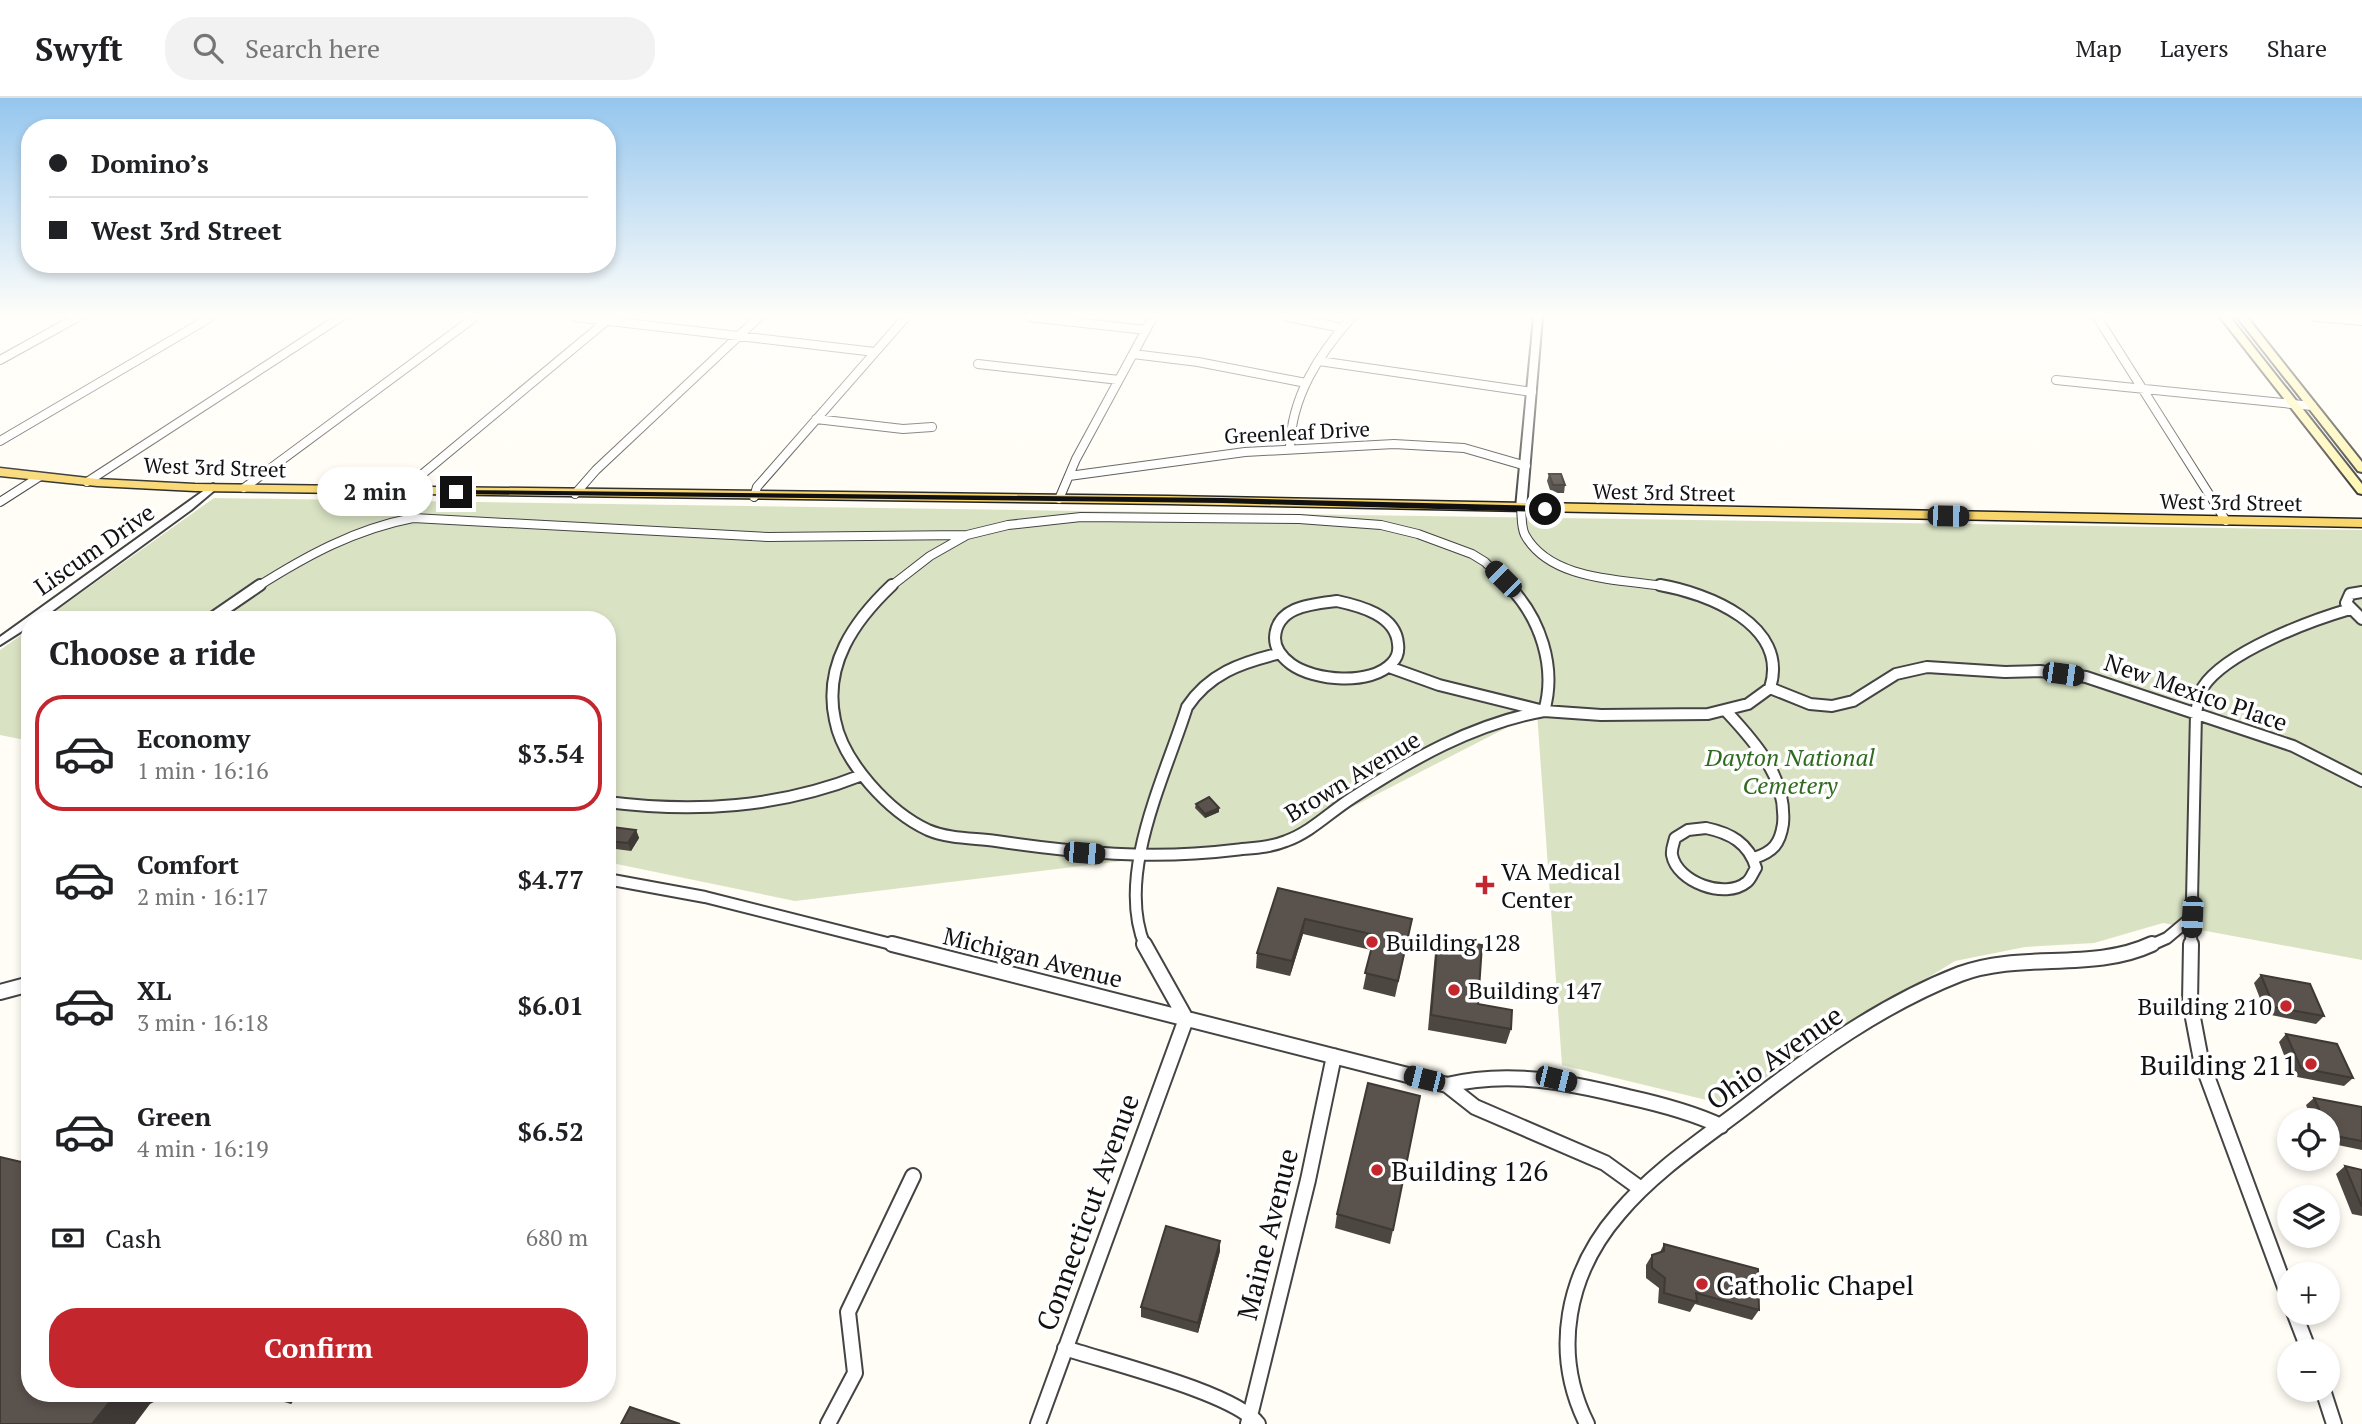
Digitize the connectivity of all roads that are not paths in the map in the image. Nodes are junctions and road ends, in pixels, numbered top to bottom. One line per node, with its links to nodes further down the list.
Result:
1 (106, 379): 24 (street)
2 (246, 379): 31 (street)
3 (391, 379): 33 (street)
4 (536, 379): 34 (street)
5 (693, 379): 36 (street)
6 (852, 379): 22 (street)
7 (1109, 379): 15 (street)
8 (1286, 379): 17 (street)
9 (1308, 379): 17 (street)
10 (1442, 379): 19 (street)
11 (1533, 379): 19 (street)
12 (2137, 379): 18 (street)
13 (2273, 379): 20 (main road)
14 (2291, 379): 21 (main road)
15 (1119, 380): 29 (street)
16 (2056, 380): 18 (street)
17 (1306, 383): 25 (street)
18 (2143, 389): 20 (street); 41 (street)
19 (1532, 392): 26 (street)
20 (2292, 404): 21 (street); 35 (main road)
21 (2312, 406): 27 (main road)
22 (817, 419): 23 (street); 37 (street)
23 (932, 426)
24 (0, 441)
25 (1290, 448): 26 (street, Greenleaf Drive); 29 (street, Greenleaf Drive)
26 (1526, 466): 40 (street)
27 (2362, 469)
28 (0, 472): 30 (main road, West 3rd Street)
29 (1069, 476): 38 (street)
30 (39, 477): 31 (main road, West 3rd Street); 39 (street)
31 (87, 482): 32 (main road, West 3rd Street)
32 (213, 487): 33 (main road, West 3rd Street); 46 (street, Liscum Drive)
33 (244, 488): 34 (main road, West 3rd Street)
34 (402, 491): 36 (main road, West 3rd Street)
35 (2362, 491)
36 (575, 494): 37 (main road, West 3rd Street)
37 (754, 497): 38 (main road, West 3rd Street)
38 (1059, 499): 40 (main road, West 3rd Street)
39 (0, 502)
40 (1521, 508): 41 (main road, West 3rd Street); 53 (street)
41 (2226, 521): 42 (main road, West 3rd Street)
42 (2362, 523)
43 (967, 534): 47 (street); 54 (street); 57 (street, Brown Avenue)
44 (2362, 592): 45 (street)
45 (2350, 610): 48 (street); 56 (street)
46 (44, 611)
47 (226, 611)
48 (2362, 619)
49 (21, 627): 50 (street, Liscum Drive)
50 (0, 642)
51 (1278, 654): 52 (street); 52 (street); 60 (street)
52 (1389, 667): 54 (street)
53 (1770, 688): 55 (street); 56 (street, New Mexico Place)
54 (1544, 711): 55 (street); 60 (street, Brown Avenue)
55 (1726, 711): 61 (street)
56 (2196, 713): 58 (street, New Mexico Place); 63 (street)
57 (862, 775): 59 (street); 60 (street, Brown Avenue)
58 (2362, 781)
59 (616, 803)
60 (1140, 858): 66 (street)
61 (1754, 858): 61 (street)
62 (616, 881): 66 (street, Michigan Avenue)
63 (2192, 917): 69 (street, Ohio Avenue); 72 (street)
64 (21, 986): 65 (street)
65 (0, 992)
66 (1186, 1018): 67 (street, Michigan Avenue); 73 (street, Connecticut Avenue)
67 (1334, 1056): 68 (street, Michigan Avenue); 75 (street, Maine Avenue)
68 (1447, 1084): 69 (street, Michigan Avenue); 71 (street, Michigan Avenue)
69 (1721, 1126): 71 (street, Ohio Avenue)
70 (914, 1176): 76 (street)
71 (1642, 1189): 78 (street, Ohio Avenue)
72 (2277, 1265)
73 (1065, 1348): 75 (street); 77 (street, Connecticut Avenue)
74 (2327, 1402): 79 (street)
75 (1252, 1420)
76 (828, 1424)
77 (1038, 1424)
78 (1587, 1424)
79 (2334, 1424)

